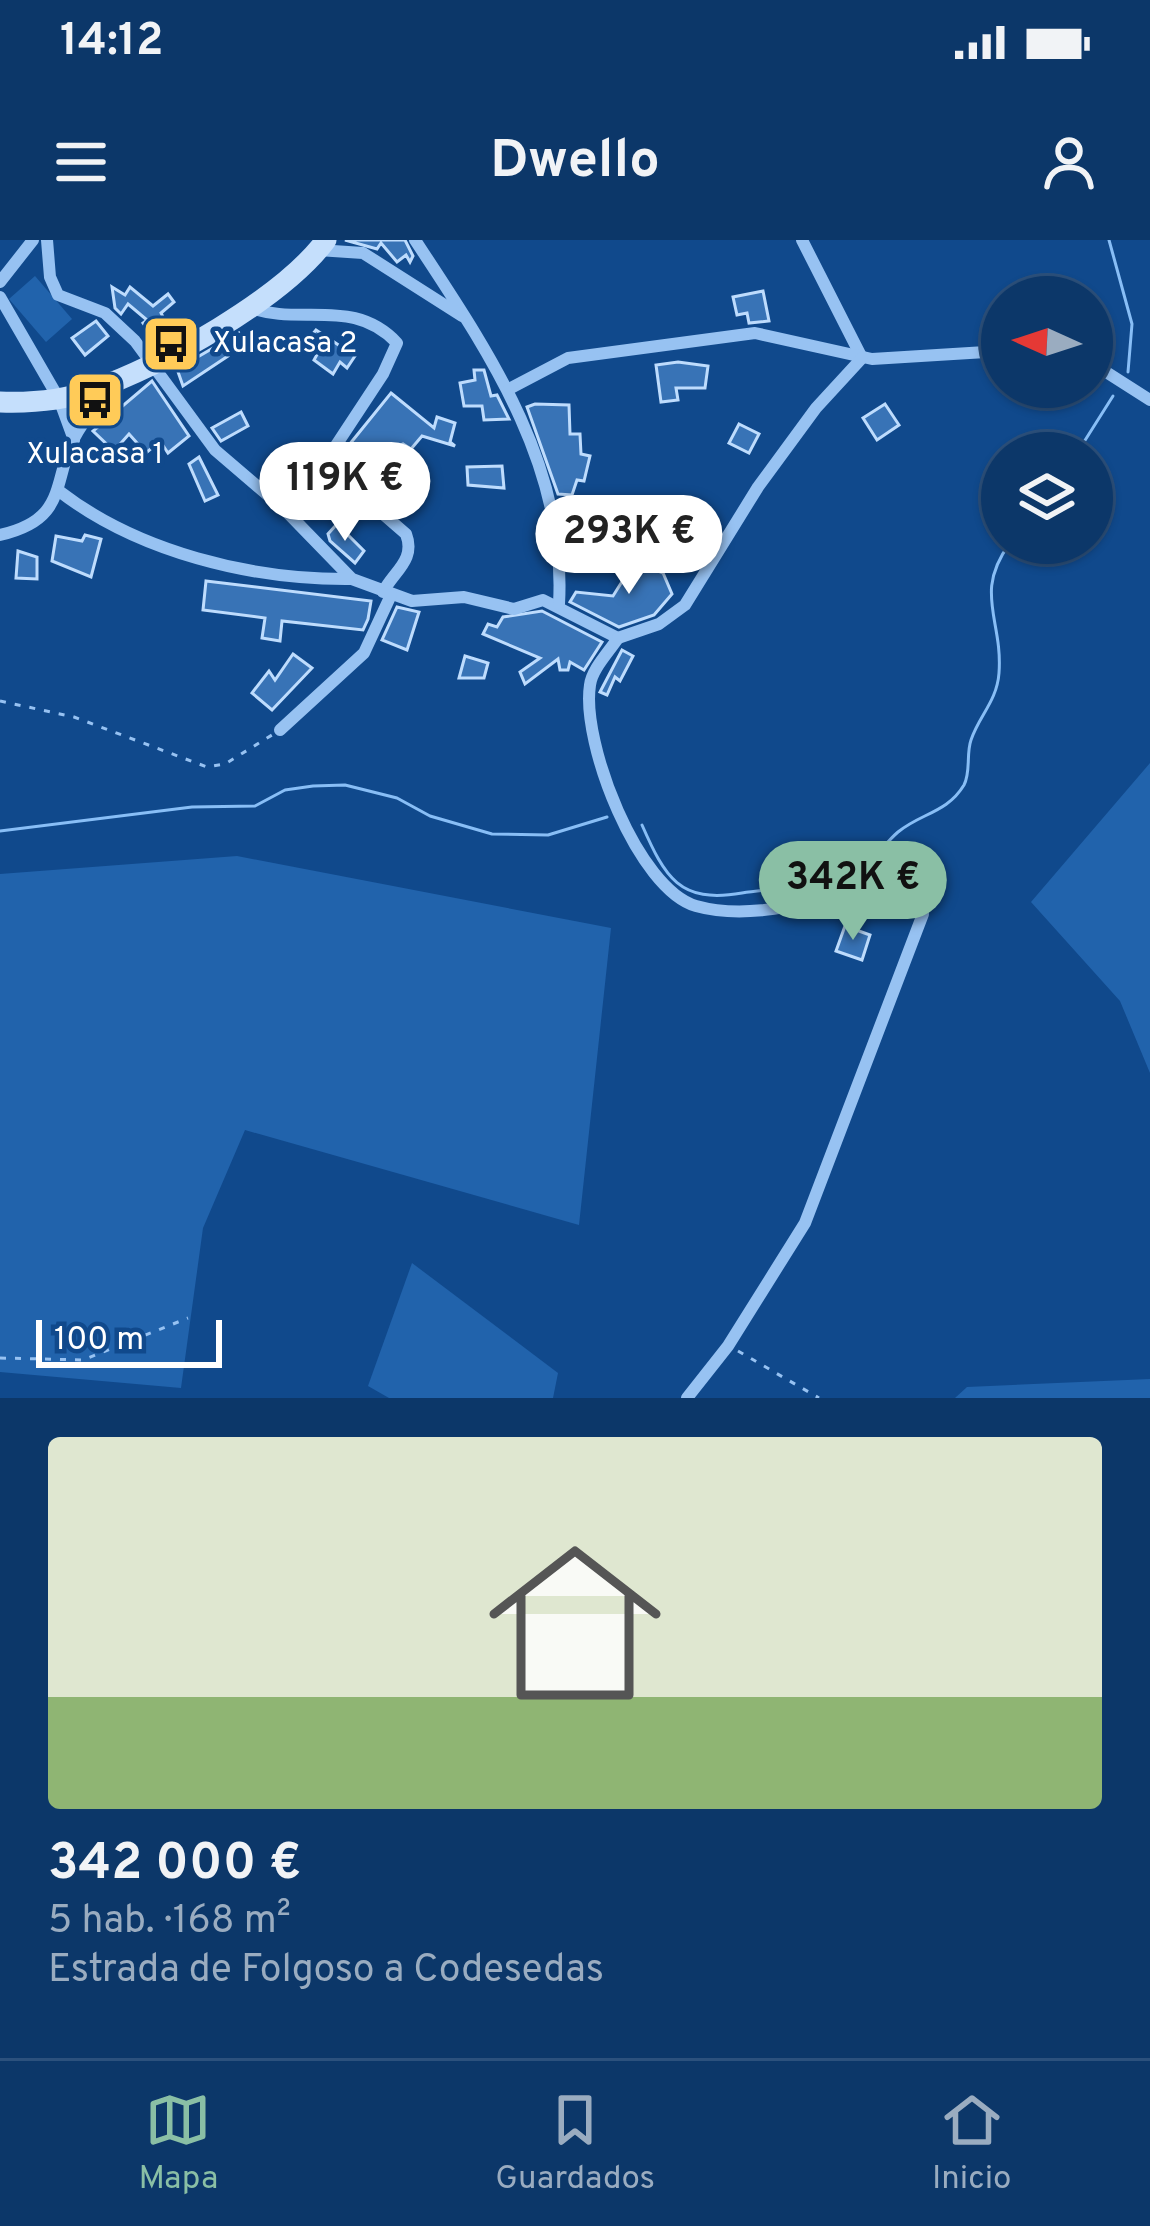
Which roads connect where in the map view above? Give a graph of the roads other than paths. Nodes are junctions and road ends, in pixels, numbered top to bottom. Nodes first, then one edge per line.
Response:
1 (33, 240) edge
2 (47, 240) edge
3 (416, 240) edge
4 (802, 240) edge
5 (322, 245) edge
6 (0, 282) edge
7 (0, 297) edge
8 (247, 306) junction
9 (462, 316) junction
10 (981, 352) edge
11 (862, 358) junction
12 (154, 361) junction
13 (1113, 376) edge
14 (118, 381) junction
15 (509, 389) junction
16 (59, 399) junction
17 (1150, 400) edge
18 (0, 403) edge
19 (74, 440) junction
20 (322, 461) junction
21 (58, 491) junction
22 (269, 495) junction
23 (0, 535) edge
24 (352, 579) junction
25 (387, 593) junction
26 (559, 604) junction
27 (618, 638) junction
28 (280, 730) road end
29 (687, 1398) edge

1 - 6 street
2 - 12 street
3 - 9 street
4 - 11 street
5 - 8 street
5 - 9 street
7 - 16 street
8 - 12 street
8 - 20 street
9 - 15 street
10 - 11 street
11 - 15 street
11 - 27 street
12 - 14 street
12 - 22 street
13 - 17 street
14 - 16 street
14 - 19 street
15 - 26 street
16 - 18 street
16 - 19 street
19 - 21 street
20 - 22 street
20 - 25 street
21 - 23 street
21 - 24 street
22 - 24 street
24 - 25 street
25 - 26 street
25 - 28 street
26 - 27 street
27 - 29 street

